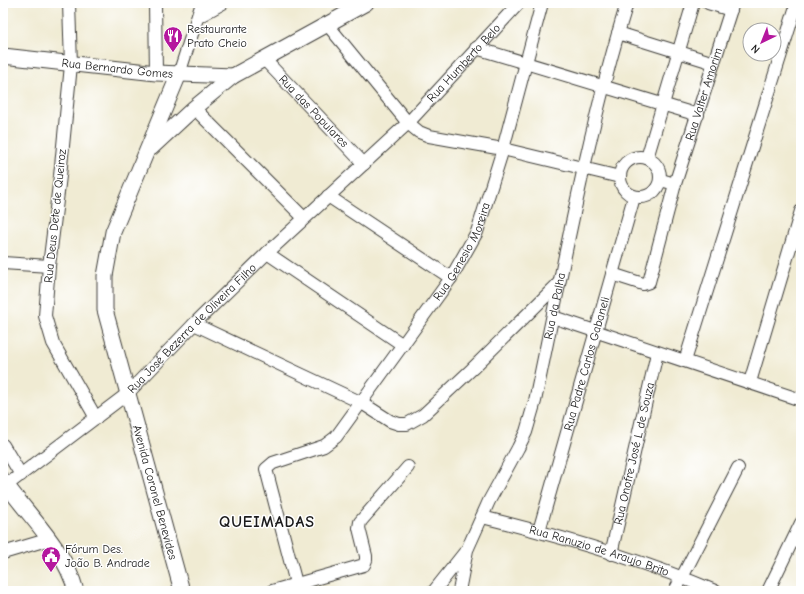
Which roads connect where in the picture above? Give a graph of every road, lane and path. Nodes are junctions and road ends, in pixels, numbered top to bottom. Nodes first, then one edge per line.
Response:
1 (69, 3) edge
2 (155, 3) edge
3 (202, 3) edge
4 (223, 3) edge
5 (519, 3) edge
6 (542, 3) edge
7 (627, 3) edge
8 (693, 3) edge
9 (708, 3) edge
10 (797, 3) edge
11 (359, 5) edge
12 (732, 7) edge
13 (198, 17) junction
14 (327, 24) junction
15 (618, 33) junction
16 (476, 48) junction
17 (678, 52) junction
18 (3, 56) edge
19 (264, 59) junction
20 (524, 62) junction
21 (714, 62) junction
22 (71, 65) junction
23 (156, 72) junction
24 (179, 74) junction
25 (233, 76) junction
26 (603, 86) junction
27 (664, 105) junction
28 (194, 108) junction
29 (698, 115) junction
30 (408, 123) junction
31 (503, 149) junction
32 (147, 152) junction
33 (647, 158) junction
34 (364, 164) junction
35 (583, 168) junction
36 (620, 177) junction
37 (661, 180) junction
38 (675, 184) junction
39 (328, 196) junction
40 (634, 197) junction
41 (801, 211) edge
42 (304, 218) junction
43 (267, 253) junction
44 (3, 262) edge
45 (49, 266) junction
46 (612, 274) junction
47 (451, 278) junction
48 (559, 283) junction
49 (553, 317) junction
50 (194, 324) junction
51 (596, 331) junction
52 (403, 345) junction
53 (658, 353) junction
54 (685, 361) junction
55 (750, 382) junction
56 (127, 394) junction
57 (801, 400) edge
58 (362, 404) junction
59 (96, 418) junction
60 (3, 445) edge
61 (408, 467) dead end
62 (738, 468) dead end
63 (21, 475) junction
64 (4, 482) edge
65 (482, 517) junction
66 (801, 523) edge
67 (539, 531) junction
68 (50, 539) junction
69 (796, 547) edge
70 (467, 550) junction
71 (3, 553) edge
72 (611, 554) junction
73 (682, 577) junction
74 (297, 588) edge
75 (76, 591) edge
76 (182, 591) edge
77 (272, 591) edge
78 (434, 591) edge
79 (459, 591) edge
80 (675, 591) edge
81 (715, 591) edge
82 (768, 591) edge

1 - 22 street, Rua Deus Dete de Queiroz
2 - 23 street
3 - 13 street
4 - 13 street
5 - 16 street, Rua Humberto Belo
6 - 20 street, Rua Genesio Moreira
7 - 15 street, Rua da Palha
8 - 17 street
9 - 12 street
10 - 54 street
11 - 14 main road, Rua José Bezerra de Oliveira Filho
12 - 21 street, Rua Valter Amorim
13 - 24 street
14 - 19 main road, Rua José Bezerra de Oliveira Filho
14 - 30 street
15 - 17 street
15 - 26 street, Rua da Palha
16 - 20 street
16 - 30 street, Rua Humberto Belo
17 - 21 street
17 - 27 street
18 - 22 main road, Rua Bernardo Gomes
19 - 25 main road, Rua José Bezerra de Oliveira Filho
19 - 34 street, Rua das Populares
20 - 26 street
20 - 31 street, Rua Genesio Moreira
21 - 29 street, Rua Valter Amorim
22 - 23 main road, Rua Bernardo Gomes
22 - 45 street, Rua Deus Dete de Queiroz
23 - 24 main road, Rua Bernardo Gomes
24 - 25 main road, Rua Bernardo Gomes
24 - 32 main road, Rua José Bezerra de Oliveira Filho
25 - 28 main road, Rua José Bezerra de Oliveira Filho
26 - 27 street
26 - 35 street, Rua da Palha
27 - 29 street
27 - 33 street
28 - 32 main road, Rua José Bezerra de Oliveira Filho
28 - 42 street
29 - 38 street, Rua Valter Amorim
30 - 31 street
30 - 34 street, Rua José Bezerra de Oliveira Filho
31 - 35 street
31 - 47 street, Rua Genesio Moreira
32 - 56 main road, Rua José Bezerra de Oliveira Filho
33 - 36 street
33 - 37 street
34 - 39 street, Rua José Bezerra de Oliveira Filho
35 - 36 street
35 - 48 street, Rua da Palha
36 - 40 street
37 - 38 street
37 - 40 street
38 - 46 street, Rua Valter Amorim
39 - 42 street, Rua José Bezerra de Oliveira Filho
39 - 47 street
40 - 46 street, Rua Padre Carlos Gabaneli
41 - 55 street
42 - 43 street, Rua José Bezerra de Oliveira Filho
43 - 50 street, Rua José Bezerra de Oliveira Filho
43 - 52 street
44 - 45 street
45 - 59 street, Rua Deus Dete de Queiroz
46 - 51 street, Rua Padre Carlos Gabaneli
47 - 52 street, Rua Genesio Moreira
48 - 49 street, Rua da Palha
48 - 58 street
49 - 51 street
49 - 65 street, Rua da Palha
50 - 56 street, Rua José Bezerra de Oliveira Filho
50 - 58 street
51 - 53 street
51 - 67 street, Rua Padre Carlos Gabaneli
52 - 58 street, Rua Genesio Moreira
53 - 54 street
53 - 72 street, Rua Onofre José L de Souza
54 - 55 street
55 - 57 street
56 - 59 street
56 - 76 main road, Avenida Coronel Benevides
58 - 74 street, Rua Genesio Moreira
59 - 63 street
60 - 63 street
61 - 74 street
62 - 73 street
63 - 64 street
64 - 68 main road
65 - 67 street, Rua Ranuzio de Araujo Brito
65 - 70 street, Rua da Palha
66 - 69 street
67 - 72 street, Rua Ranuzio de Araujo Brito
68 - 71 street
68 - 75 main road
69 - 82 street
70 - 78 street
70 - 79 street
72 - 73 street, Rua Ranuzio de Araujo Brito
73 - 80 street
73 - 81 street, Rua Ranuzio de Araujo Brito
74 - 77 street

